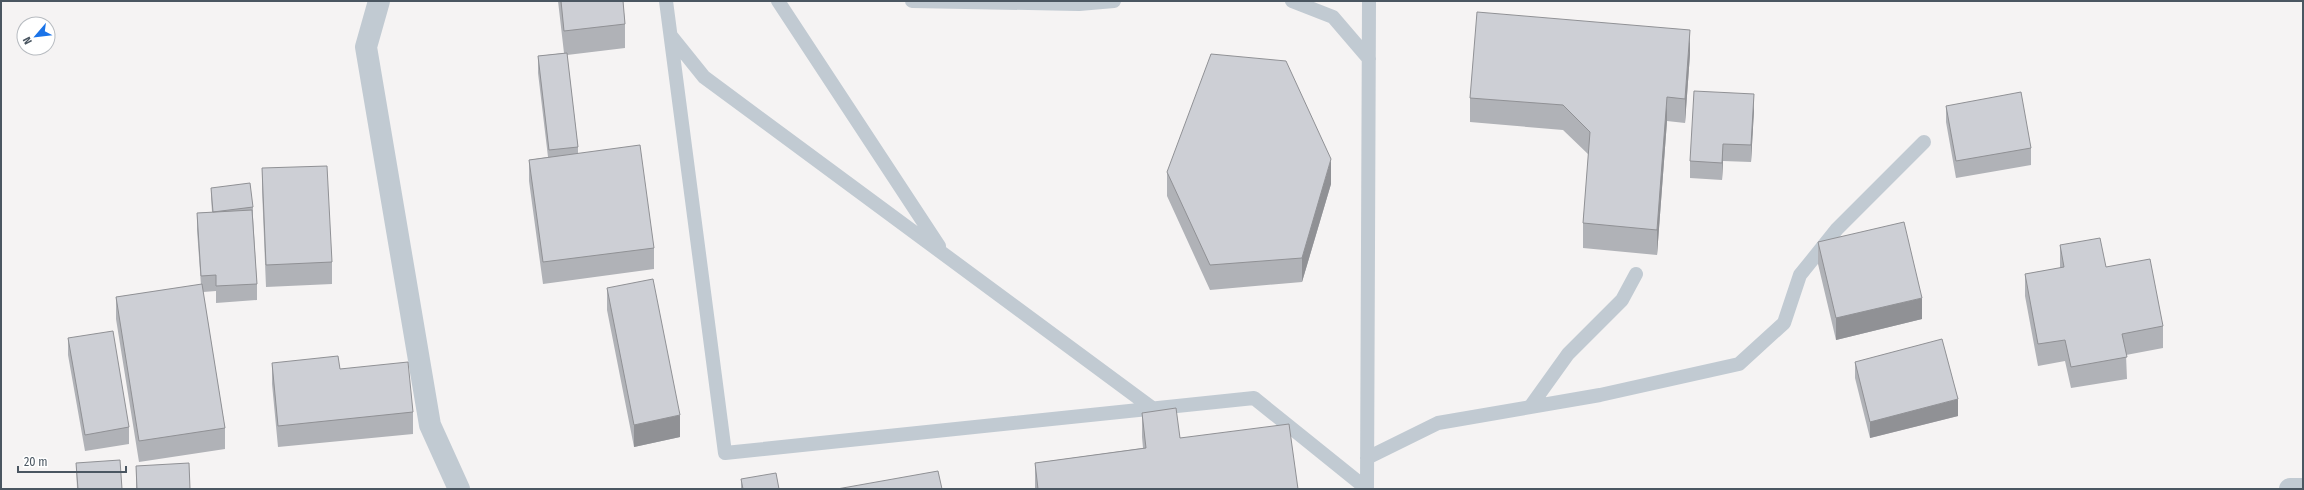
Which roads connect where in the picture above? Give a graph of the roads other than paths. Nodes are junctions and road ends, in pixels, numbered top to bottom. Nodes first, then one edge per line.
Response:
1 (380, 1) edge
2 (666, 1) edge
3 (778, 1) edge
4 (912, 1) edge
5 (1114, 1) edge
6 (1292, 1) edge
7 (1369, 1) edge
8 (671, 36) junction
9 (1368, 59) junction
10 (1924, 142) dead end
11 (944, 254) junction
12 (1636, 274) dead end
13 (1530, 407) junction
14 (1152, 408) junction
15 (1367, 458) junction
16 (459, 489) edge
17 (2290, 489) edge
18 (2303, 489) edge

1 - 16 street
2 - 8 lane
3 - 11 lane
4 - 5 lane
6 - 9 lane
7 - 9 lane
8 - 11 lane
8 - 14 lane
9 - 15 lane
10 - 13 lane
11 - 14 lane
12 - 13 lane
13 - 15 lane
14 - 15 lane
17 - 18 street

